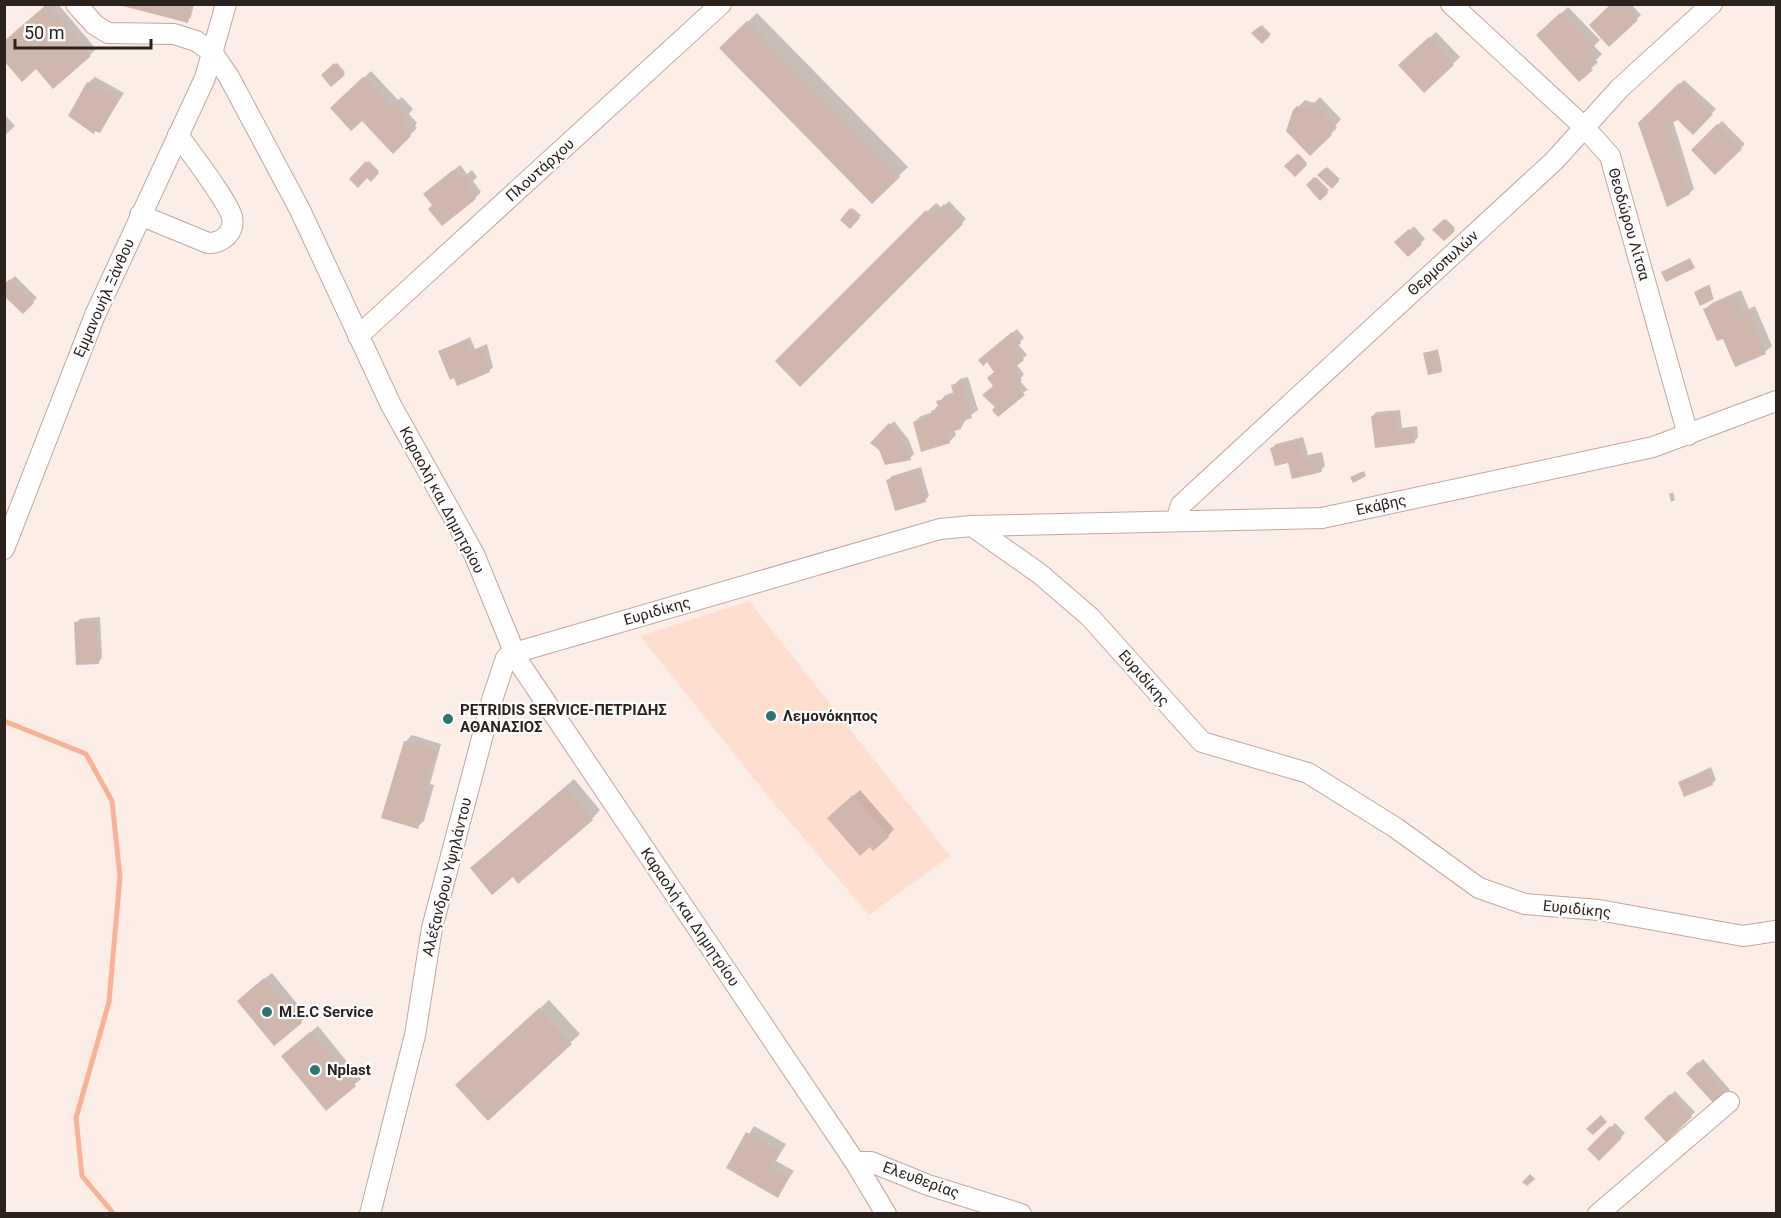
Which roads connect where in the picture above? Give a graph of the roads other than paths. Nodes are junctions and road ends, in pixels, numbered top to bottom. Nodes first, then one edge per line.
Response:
1 (76, 4) edge
2 (226, 4) edge
3 (721, 4) edge
4 (1451, 4) edge
5 (1712, 4) edge
6 (212, 52) junction
7 (1584, 127) junction
8 (178, 135) junction
9 (140, 215) junction
10 (358, 336) junction
11 (1776, 401) edge
12 (1689, 435) junction
13 (1176, 521) junction
14 (972, 526) junction
15 (4, 549) edge
16 (514, 652) junction
17 (1776, 931) edge
18 (1729, 1102) dead end
19 (855, 1162) junction
20 (370, 1214) edge
21 (886, 1214) edge
22 (1021, 1214) edge
23 (1598, 1214) edge

1 - 6 street
2 - 6 street
3 - 10 street, Πλουτάρχου
4 - 7 street, Θεοδώρου Λίτσα
5 - 7 street, Θερμοπυλών
6 - 8 street, Εμμανουήλ Ξάνθου
6 - 10 street, Καραολή και Δημητρίου
7 - 12 street, Θεοδώρου Λίτσα
7 - 13 street, Θερμοπυλών
8 - 9 street, Εμμανουήλ Ξάνθου
8 - 9 street
9 - 15 street, Εμμανουήλ Ξάνθου
10 - 16 street, Καραολή και Δημητρίου
11 - 12 street, Εκάβης
12 - 13 street, Εκάβης
13 - 14 street, Εκάβης
14 - 16 street, Ευριδίκης
14 - 17 street, Ευριδίκης
16 - 19 street, Καραολή και Δημητρίου
16 - 20 street, Αλέξανδρου Υψηλάντου
18 - 23 street
19 - 21 street, Καραολή και Δημητρίου
19 - 22 street, Ελευθερίας

